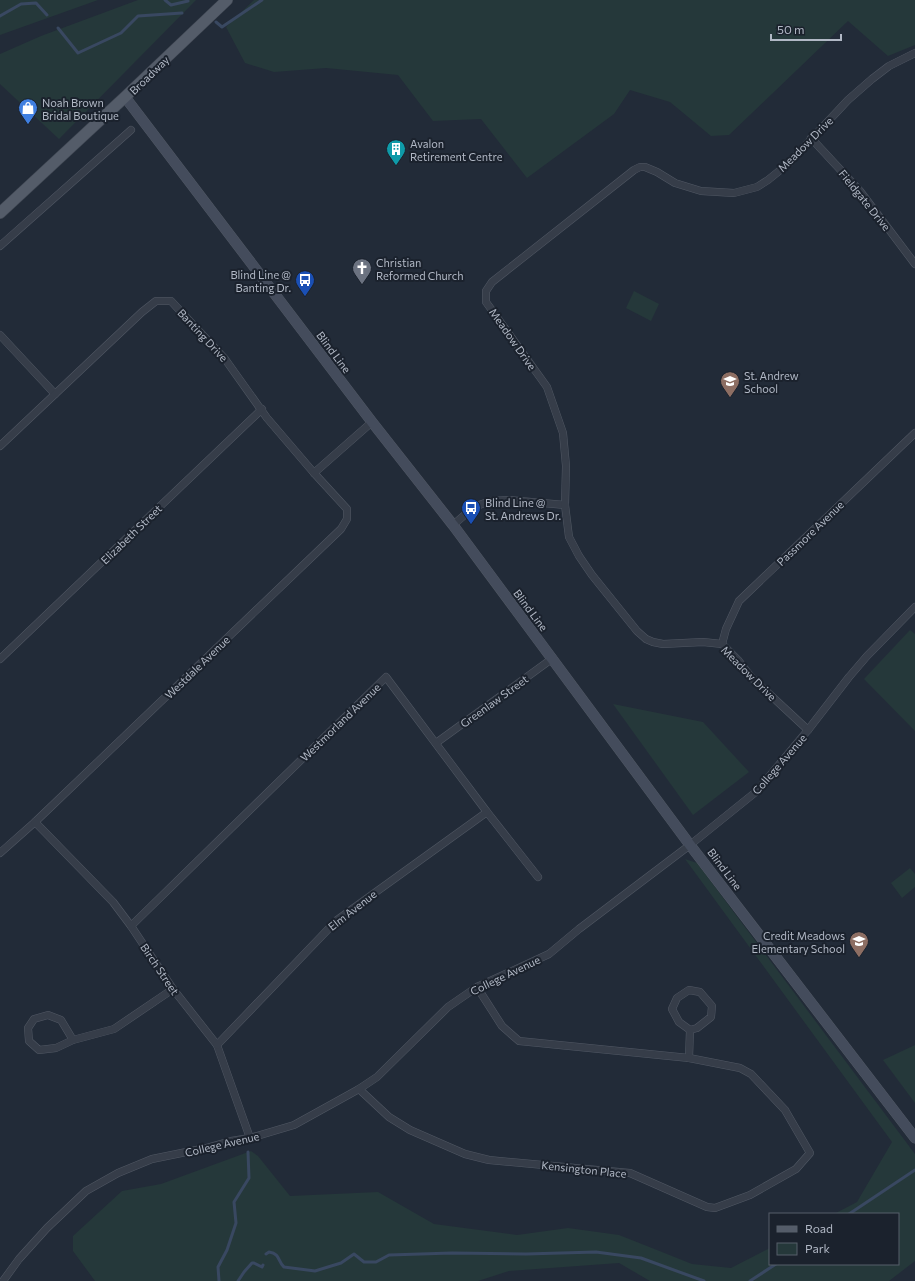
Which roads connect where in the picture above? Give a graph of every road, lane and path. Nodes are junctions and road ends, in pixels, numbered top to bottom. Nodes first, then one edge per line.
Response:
1 (227, 0) edge
2 (915, 53) edge
3 (125, 97) junction
4 (131, 130) dead end
5 (811, 138) junction
6 (0, 213) edge
7 (0, 246) edge
8 (915, 264) edge
9 (0, 335) edge
10 (55, 394) junction
11 (262, 409) junction
12 (372, 422) junction
13 (915, 433) edge
14 (0, 446) edge
15 (314, 473) junction
16 (565, 505) junction
17 (453, 525) junction
18 (915, 607) edge
19 (722, 644) junction
20 (552, 658) junction
21 (0, 659) edge
22 (808, 730) junction
23 (436, 743) junction
24 (487, 812) junction
25 (35, 822) junction
26 (690, 845) junction
27 (0, 853) edge
28 (538, 877) dead end
29 (131, 926) junction
30 (477, 987) junction
31 (172, 989) junction
32 (690, 1030) junction
33 (73, 1040) junction
34 (217, 1045) junction
35 (689, 1058) junction
36 (359, 1089) junction
37 (250, 1138) junction
38 (915, 1138) edge
39 (3, 1281) edge

1 - 3 main road, Broadway
2 - 5 street, Meadow Drive
3 - 6 main road, Broadway
3 - 12 street, Blind Line
4 - 7 street
5 - 8 street, Fieldgate Drive
5 - 16 street, Meadow Drive
9 - 10 street
10 - 11 street, Banting Drive
10 - 14 street, Banting Drive
11 - 15 street, Banting Drive
11 - 21 street, Elizabeth Street
12 - 15 street
12 - 17 street, Blind Line
13 - 19 street, Passmore Avenue
15 - 25 street, Westdale Avenue
16 - 17 street
16 - 19 street, Meadow Drive
17 - 20 street, Blind Line
18 - 22 street, College Avenue
19 - 22 street, Meadow Drive
20 - 23 street, Greenlaw Street
20 - 26 street, Blind Line
22 - 26 street, College Avenue
23 - 24 street, Westmorland Avenue
23 - 29 street, Westmorland Avenue
24 - 28 street, Westmorland Avenue
24 - 34 street, Elm Avenue
25 - 27 street, Westdale Avenue
25 - 29 street, Birch Street
26 - 30 street, College Avenue
26 - 38 street, Blind Line
29 - 31 street, Birch Street
30 - 35 street, Kensington Place
30 - 36 street, College Avenue
31 - 33 street
31 - 34 street, Birch Street
32 - 32 street
32 - 35 street
33 - 33 street
34 - 37 street, Birch Street
35 - 36 street, Kensington Place
36 - 37 street, College Avenue
37 - 39 street, College Avenue

